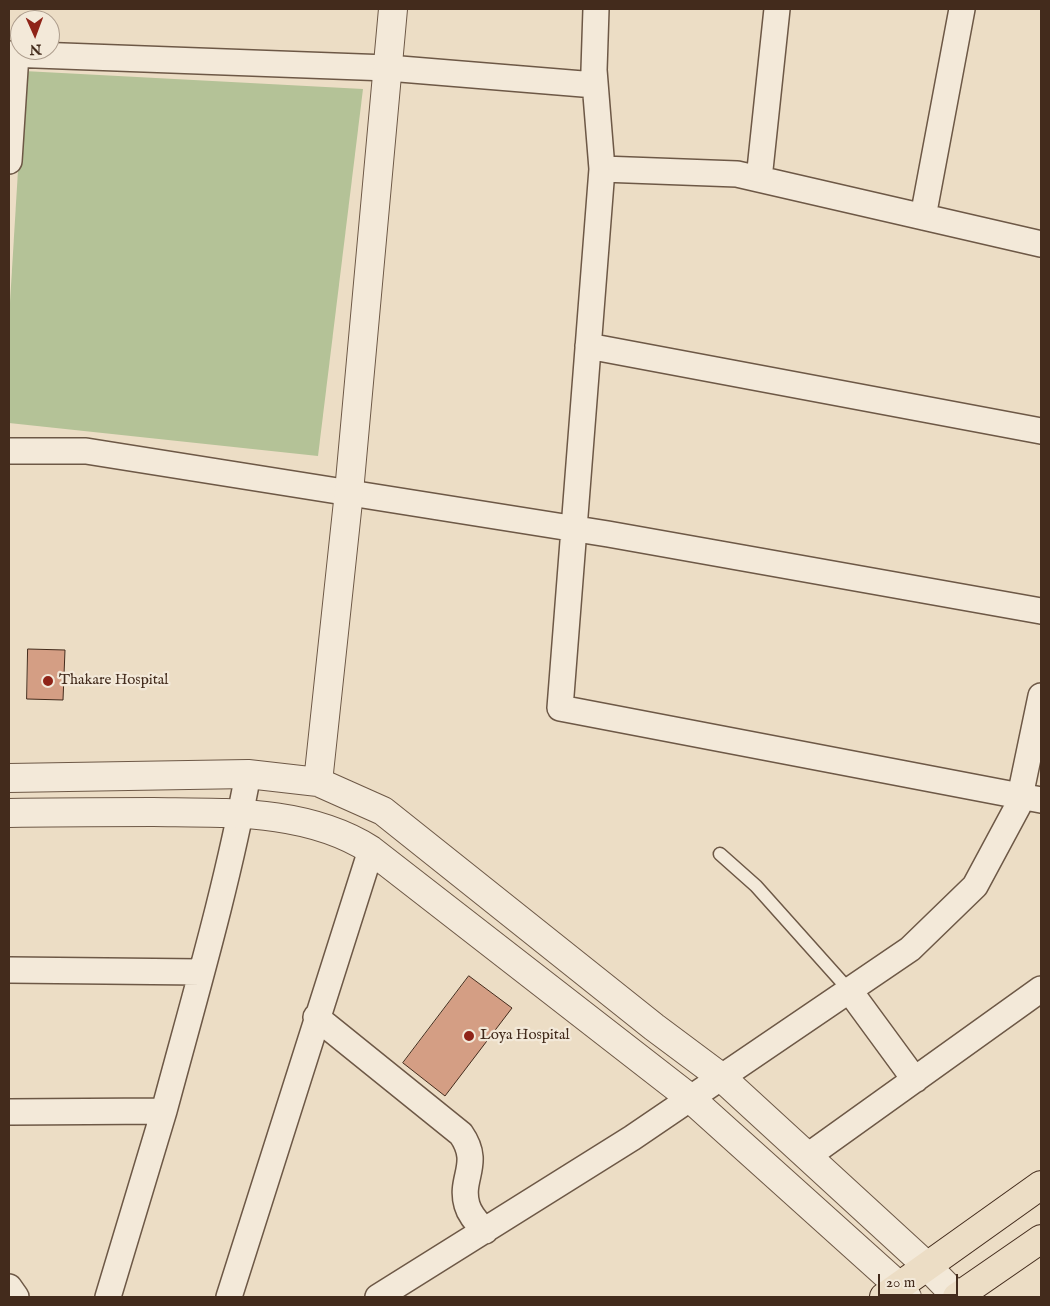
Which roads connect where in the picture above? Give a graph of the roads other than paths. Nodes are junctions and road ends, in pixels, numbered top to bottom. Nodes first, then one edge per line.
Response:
1 (394, 9) edge
2 (596, 9) edge
3 (777, 9) edge
4 (962, 9) edge
5 (60, 56) edge
6 (13, 60) edge
7 (388, 68) junction
8 (595, 84) junction
9 (9, 161) edge
10 (602, 169) junction
11 (759, 179) junction
12 (923, 217) junction
13 (1041, 244) edge
14 (588, 346) junction
15 (1041, 431) edge
16 (9, 451) edge
17 (349, 492) junction
18 (573, 528) junction
19 (1041, 610) edge
20 (1041, 696) edge
21 (248, 774) junction
22 (9, 778) edge
23 (318, 782) junction
24 (1030, 798) edge
25 (9, 813) edge
26 (241, 813) junction
27 (371, 850) junction
28 (720, 854) dead end
29 (9, 970) edge
30 (201, 972) junction
31 (1041, 989) edge
32 (849, 990) junction
33 (316, 1017) junction
34 (721, 1077) junction
35 (915, 1080) junction
36 (690, 1098) junction
37 (164, 1111) junction
38 (9, 1112) edge
39 (808, 1156) junction
40 (1041, 1185) edge
41 (485, 1231) junction
42 (1041, 1239) edge
43 (927, 1266) junction
44 (9, 1287) edge
45 (897, 1294) edge
46 (16, 1297) edge
47 (108, 1297) edge
48 (229, 1297) edge
49 (378, 1297) edge
50 (957, 1297) edge

1 - 7 street
2 - 8 street
3 - 11 street
4 - 12 street
5 - 7 street
6 - 9 street
7 - 8 street
7 - 17 street
8 - 10 street
10 - 11 street
10 - 14 street
11 - 12 street
12 - 13 street
14 - 15 street
14 - 18 street
16 - 17 street
17 - 18 street
17 - 23 street
18 - 19 street
18 - 24 street
20 - 24 street
21 - 22 street
21 - 23 street
21 - 26 street
23 - 34 street
24 - 32 street
25 - 26 street
26 - 27 street
26 - 30 street
27 - 33 street
27 - 36 street
28 - 32 lane
29 - 30 street
30 - 37 street
31 - 35 street
32 - 34 street
32 - 35 street
33 - 41 street
33 - 48 street
34 - 36 street
34 - 39 street
35 - 39 street
36 - 41 street
36 - 45 street
37 - 38 street
37 - 47 street
39 - 43 street
40 - 43 main road
41 - 49 street
42 - 50 main road
43 - 45 main road
43 - 50 street
44 - 46 street

